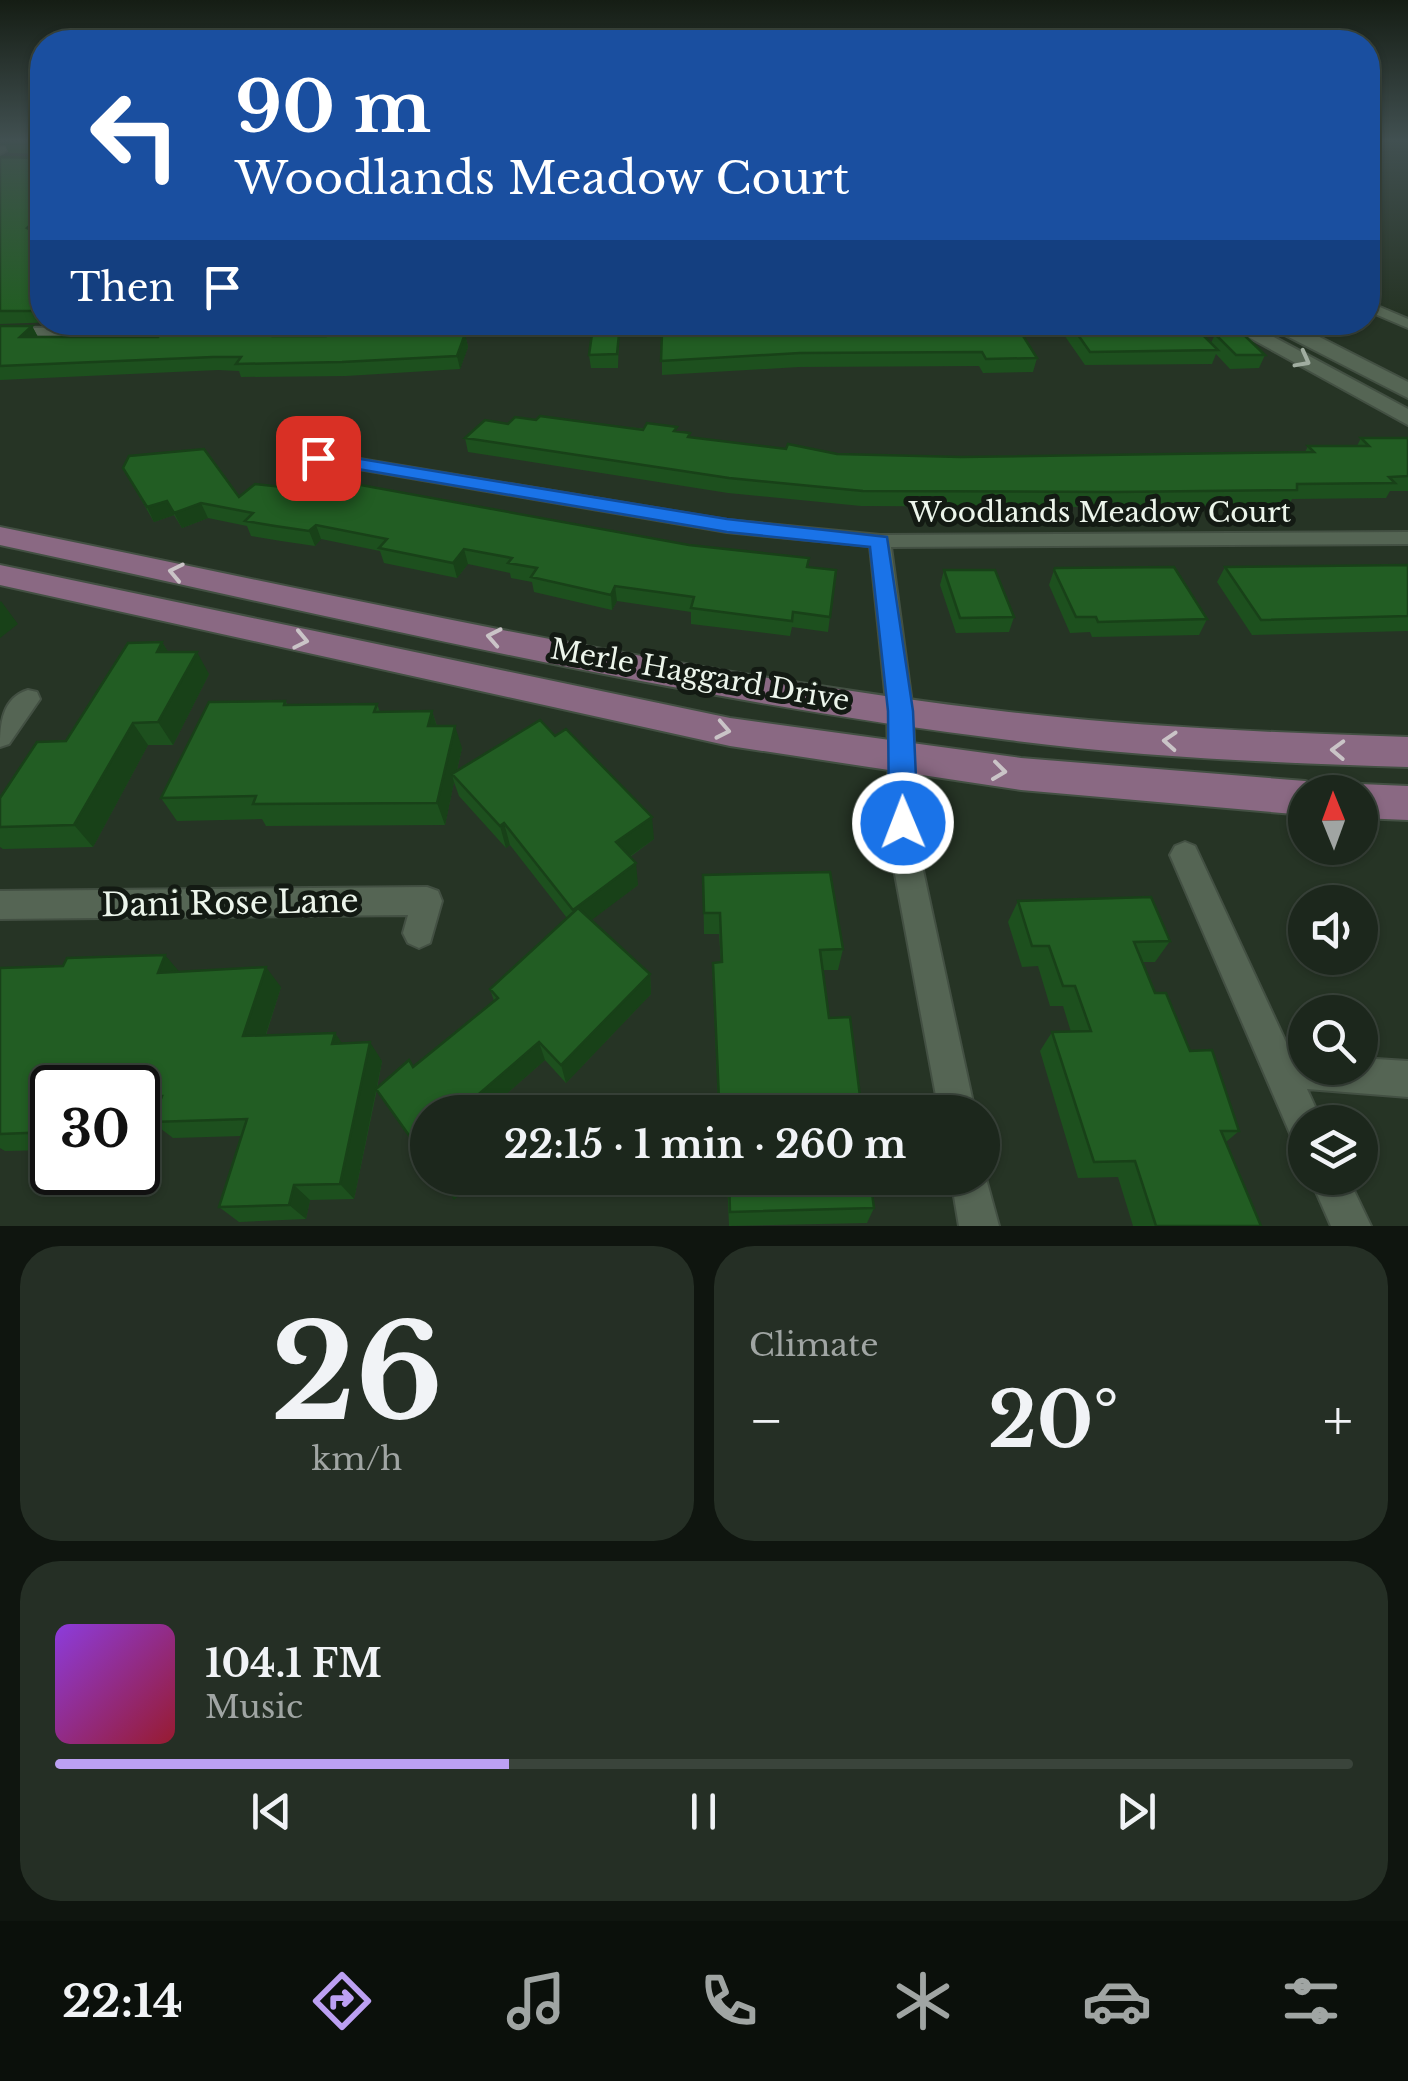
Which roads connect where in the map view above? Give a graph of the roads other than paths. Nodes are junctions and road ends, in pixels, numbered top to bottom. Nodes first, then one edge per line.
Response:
1 (1380, 311) edge
2 (1403, 322) edge
3 (30, 331) edge
4 (0, 332) edge
5 (1253, 335) edge
6 (1298, 335) edge
7 (1408, 391) edge
8 (1408, 418) edge
9 (318, 458) dead end
10 (0, 536) edge
11 (1408, 538) edge
12 (880, 541) junction
13 (0, 576) edge
14 (28, 699) dead end
15 (900, 711) junction
16 (0, 737) edge
17 (1408, 752) edge
18 (903, 759) junction
19 (1288, 797) edge
20 (1378, 802) edge
21 (1408, 803) edge
22 (1184, 855) dead end
23 (0, 904) edge
24 (419, 932) dead end
25 (1280, 1070) junction
26 (1408, 1079) edge
27 (954, 1095) edge
28 (1296, 1105) edge
29 (973, 1195) edge
30 (1337, 1195) edge
31 (979, 1226) edge
32 (1351, 1226) edge

1 - 2 street
3 - 4 street
5 -> 8 main road
6 - 7 main road
9 - 12 street, Woodlands Meadow Court
15 -> 10 main road, Merle Haggard Drive
11 - 12 street, Woodlands Meadow Court
12 - 15 street
13 -> 18 main road, Merle Haggard Drive
14 - 16 street
17 -> 15 main road, Merle Haggard Drive
15 - 18 street
18 -> 19 main road, Merle Haggard Drive
18 - 27 street
20 - 21 main road
22 - 25 street
23 - 24 street, Dani Rose Lane
25 - 26 street
25 - 28 street
29 - 31 street
30 - 32 street

